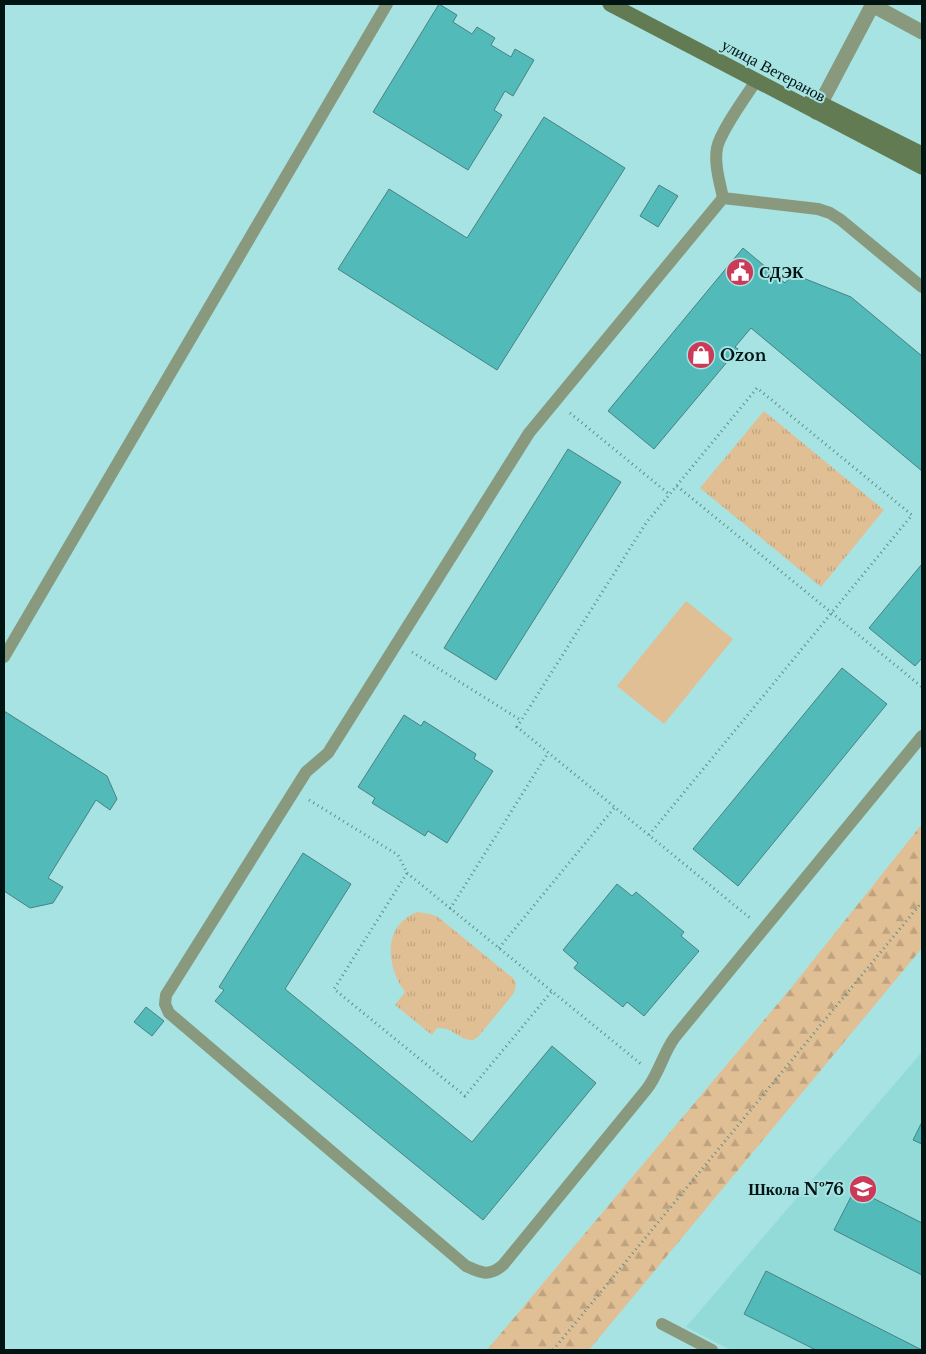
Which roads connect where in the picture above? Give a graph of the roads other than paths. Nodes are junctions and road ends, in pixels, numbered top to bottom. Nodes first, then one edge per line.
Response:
1 (387, 4) edge
2 (610, 4) edge
3 (631, 4) edge
4 (873, 5) edge
5 (922, 32) edge
6 (756, 81) junction
7 (818, 108) junction
8 (922, 154) edge
9 (922, 167) edge
10 (723, 198) junction
11 (922, 287) edge
12 (4, 657) edge
13 (922, 736) edge
14 (662, 1324) dead end
15 (712, 1350) edge

1 - 12 lane
2 - 6 street, улица Ветеранов
3 - 7 street, улица Ветеранов
4 - 5 street
4 - 7 street
6 - 7 street, улица Ветеранов
6 - 10 lane
7 - 8 street, улица Ветеранов
7 - 9 street, улица Ветеранов
10 - 11 lane
10 - 13 lane
14 - 15 lane

